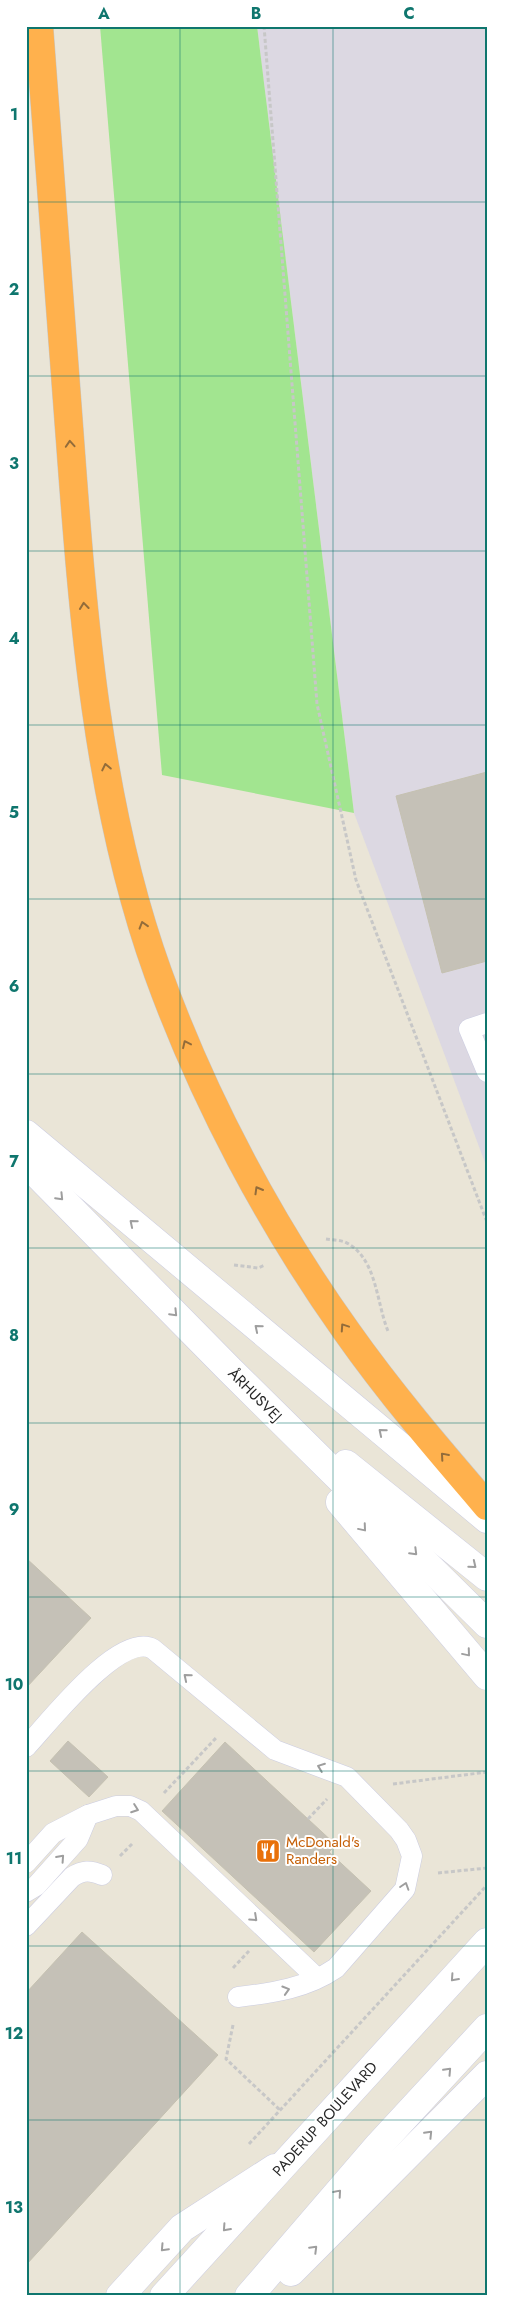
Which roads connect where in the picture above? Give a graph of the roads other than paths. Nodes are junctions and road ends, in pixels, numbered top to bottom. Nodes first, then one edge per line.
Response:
1 (39, 26) edge
2 (487, 1023) edge
3 (487, 1072) edge
4 (26, 1134) edge
5 (26, 1163) edge
6 (230, 1370) junction
7 (487, 1506) edge
8 (487, 1519) edge
9 (487, 1576) edge
10 (487, 1624) edge
11 (487, 1676) edge
12 (26, 1747) edge
13 (88, 1815) junction
14 (26, 1863) edge
15 (102, 1875) dead end
16 (26, 1892) edge
17 (26, 1926) edge
18 (487, 1942) edge
19 (317, 1978) junction
20 (238, 1997) road end
21 (487, 2028) edge
22 (487, 2076) edge
23 (288, 2159) junction
24 (120, 2296) edge
25 (164, 2296) edge
26 (249, 2296) edge
27 (267, 2296) edge

7 -> 1 highway
2 - 3 lane
8 -> 4 main road
5 -> 6 main road, ÅRHUSVEJ
6 -> 9 main road
6 -> 10 main road, ÅRHUSVEJ
6 -> 11 main road
19 -> 12 lane
13 - 14 lane
16 -> 13 lane
13 -> 19 lane
15 - 17 lane
18 -> 23 main road, PADERUP BOULEVARD
20 -> 19 lane
26 -> 21 main road
27 -> 22 main road
23 -> 24 main road
23 -> 25 main road, PADERUP BOULEVARD

